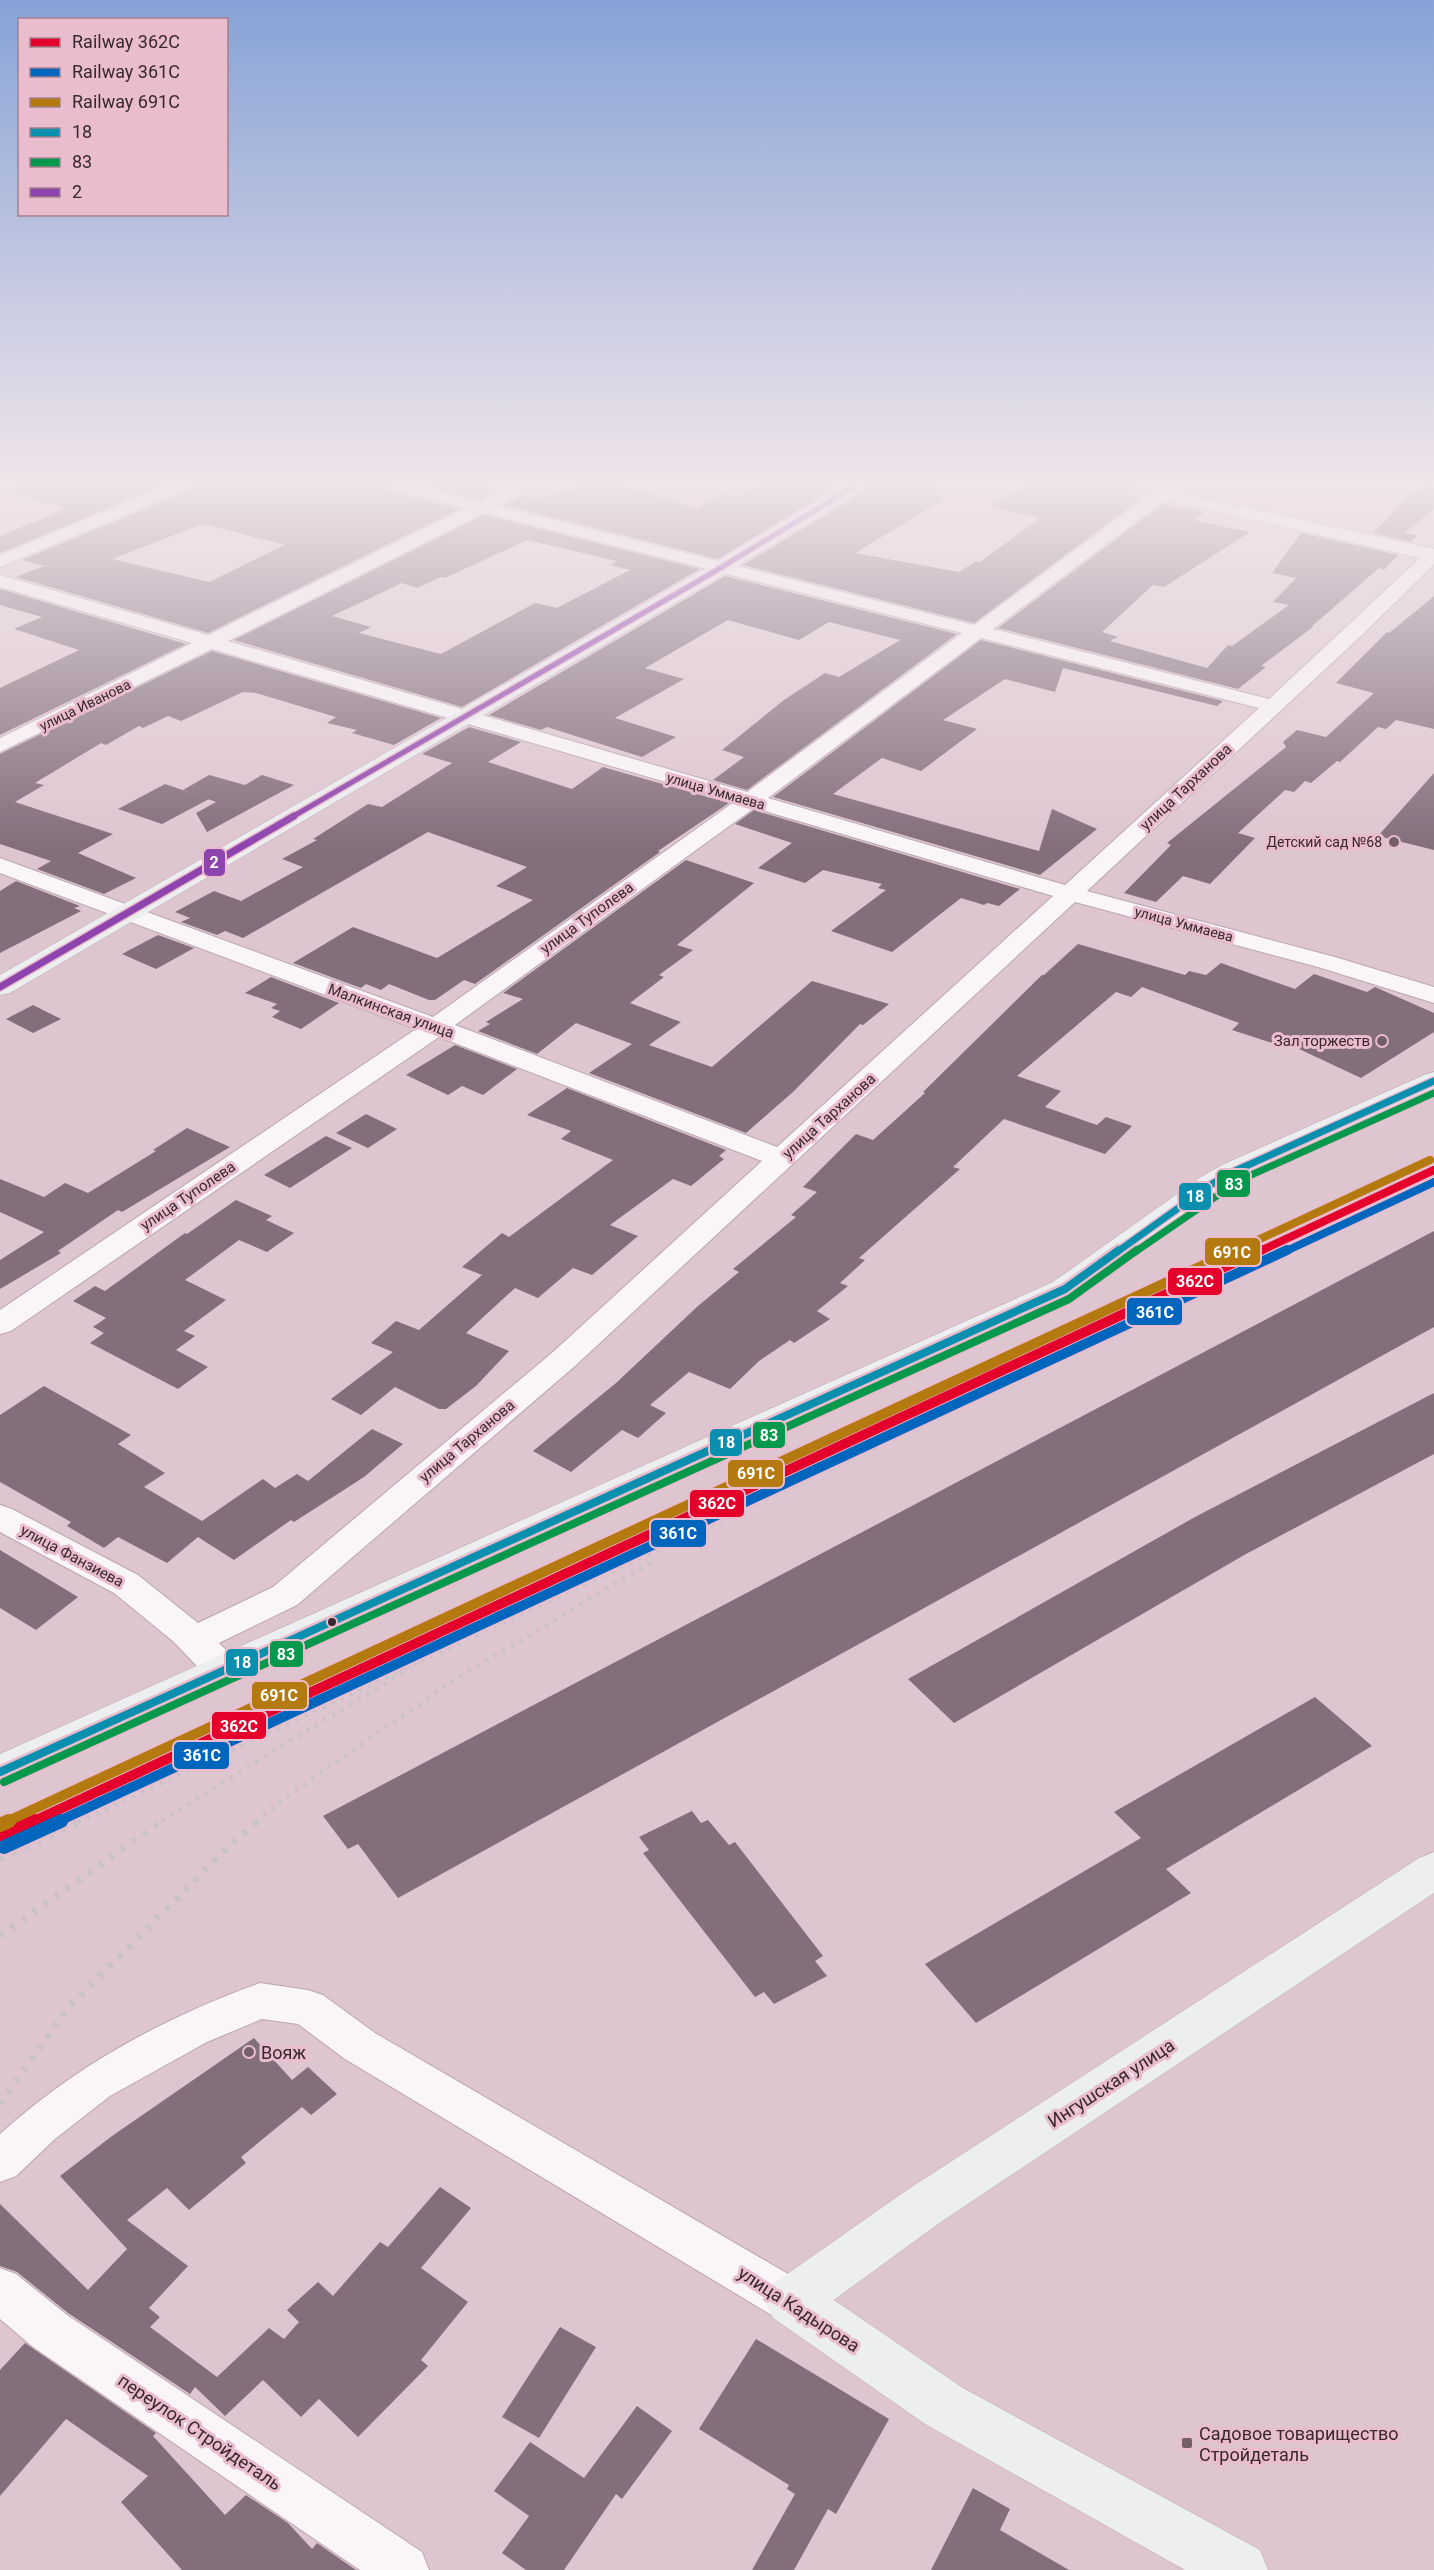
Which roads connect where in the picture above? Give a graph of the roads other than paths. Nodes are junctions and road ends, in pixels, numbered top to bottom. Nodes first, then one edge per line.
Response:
1 (85, 606) edge
2 (280, 606) edge
3 (654, 606) edge
4 (877, 606) edge
5 (1014, 606) edge
6 (1382, 606) edge
7 (979, 632) junction
8 (210, 641) junction
9 (1274, 706) junction
10 (467, 716) junction
11 (0, 746) edge
12 (750, 801) junction
13 (0, 865) edge
14 (1071, 894) junction
15 (127, 913) junction
16 (0, 987) edge
17 (1434, 995) edge
18 (436, 1027) junction
19 (1434, 1081) edge
20 (782, 1159) junction
21 (0, 1324) edge
22 (0, 1517) edge
23 (194, 1640) junction
24 (223, 1670) junction
25 (0, 1772) edge
26 (1434, 1870) edge
27 (0, 2162) edge
28 (0, 2290) edge
29 (791, 2301) junction
30 (404, 2570) edge
31 (1240, 2570) edge

1 - 8 street, улица Уммаева
2 - 8 street, улица Иванова
3 - 10 street
4 - 7 street
5 - 7 street, улица Туполева
6 - 9 street, улица Тарханова
7 - 9 street
7 - 12 street, улица Туполева
8 - 10 street, улица Уммаева
8 - 11 street, улица Иванова
9 - 14 street, улица Тарханова
10 - 12 street, улица Уммаева
10 - 15 street
12 - 14 street, улица Уммаева
12 - 18 street, улица Туполева
13 - 15 street, Малкинская улица
14 - 17 street, улица Уммаева
14 - 20 street, улица Тарханова
15 - 16 street
15 - 18 street, Малкинская улица
18 - 20 street, Малкинская улица
18 - 21 street, улица Туполева
19 - 24 street
20 - 23 street, улица Тарханова
22 - 23 street, улица Фанзиева
23 - 24 street, улица Фанзиева
24 - 25 street
26 - 29 street, Ингушская улица
27 - 29 street, улица Кадырова
28 - 30 street, переулок Стройдеталь
29 - 31 street, улица Кадырова

